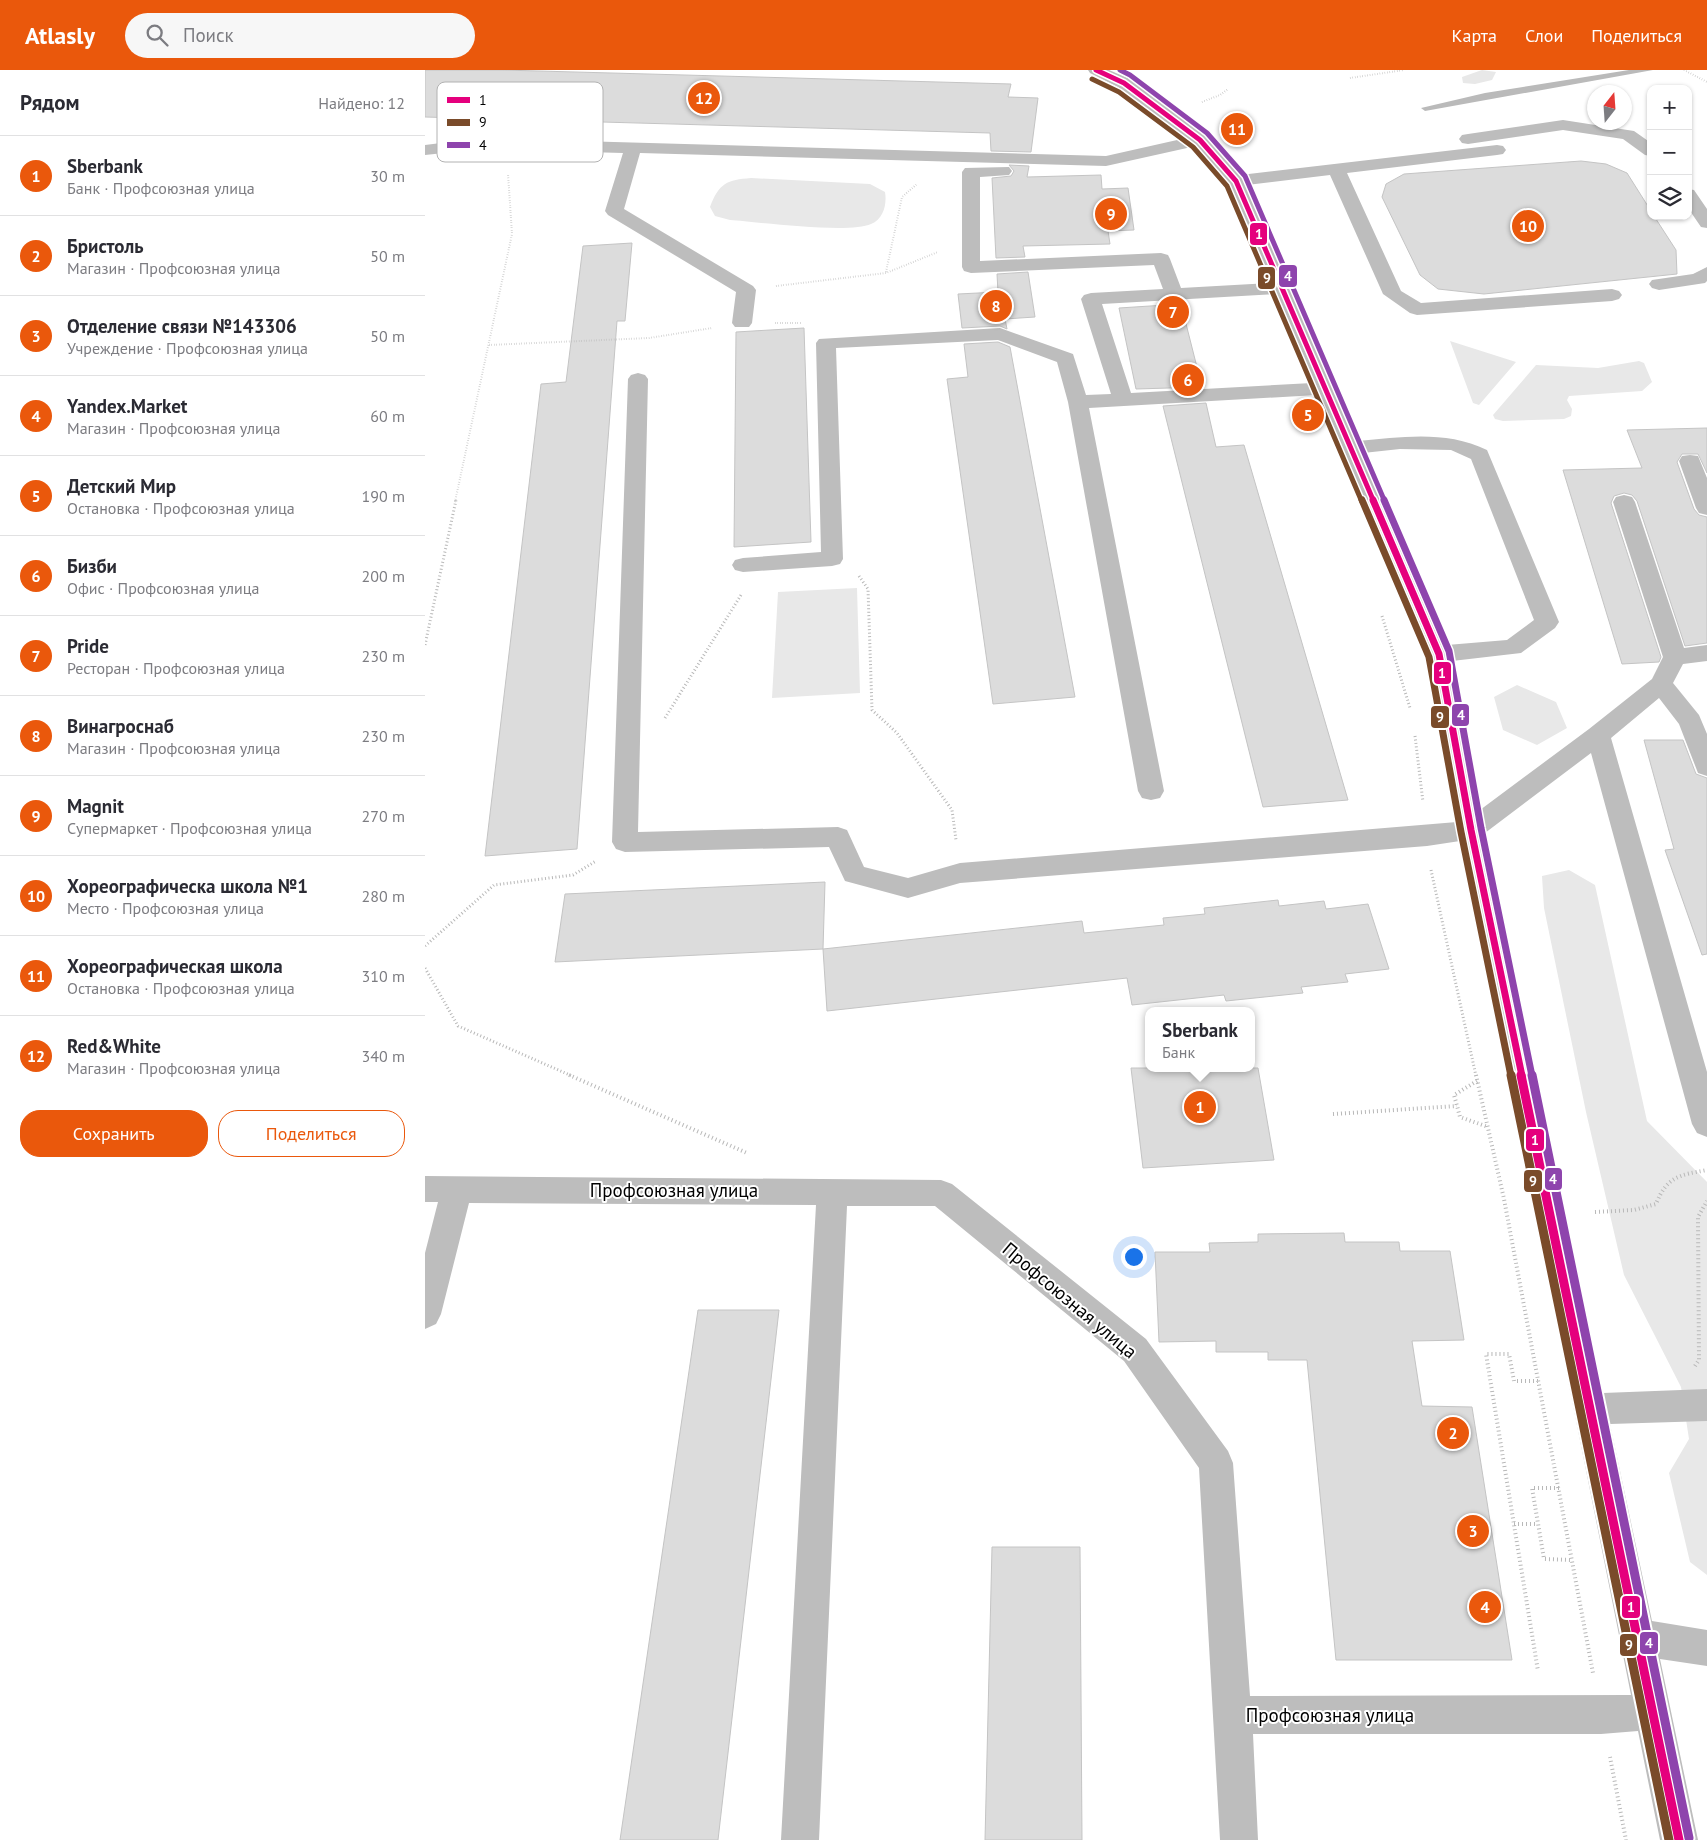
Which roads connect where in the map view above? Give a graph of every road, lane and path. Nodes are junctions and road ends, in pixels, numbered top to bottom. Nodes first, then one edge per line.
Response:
1 (1404, 70) edge
2 (1684, 70) edge
3 (1101, 71) edge
4 (1350, 78) dead end
5 (1707, 82) edge
6 (1228, 89) dead end
7 (1202, 102) dead end
8 (1200, 140) junction
9 (603, 146) edge
10 (633, 147) junction
11 (1647, 148) edge
12 (1497, 150) dead end
13 (951, 156) junction
14 (1422, 159) junction
15 (1106, 161) junction
16 (507, 162) edge
17 (1336, 169) junction
18 (1236, 181) junction
19 (1692, 200) edge
20 (1707, 223) edge
21 (972, 238) junction
22 (886, 273) junction
23 (1707, 273) edge
24 (1659, 284) dead end
25 (1283, 288) junction
26 (746, 290) junction
27 (1174, 294) junction
28 (1612, 296) dead end
29 (742, 324) junction
30 (826, 343) junction
31 (489, 345) junction
32 (1087, 356) junction
33 (638, 378) dead end
34 (1326, 388) junction
35 (1123, 400) junction
36 (1078, 402) junction
37 (1352, 448) junction
38 (1690, 461) dead end
39 (1625, 502) dead end
40 (1707, 508) edge
41 (832, 559) junction
42 (743, 565) joint
43 (1381, 612) dead end
44 (425, 645) edge
45 (1707, 652) edge
46 (1439, 654) junction
47 (1675, 657) junction
48 (1661, 684) junction
49 (1412, 716) dead end
50 (663, 722) dead end
51 (1415, 734) dead end
52 (1598, 735) junction
53 (1707, 767) edge
54 (1151, 791) dead end
55 (1471, 830) junction
56 (1427, 836) junction
57 (625, 842) junction
58 (960, 873) junction
59 (425, 946) edge
60 (425, 968) edge
61 (1477, 1081) junction
62 (1457, 1106) junction
63 (1333, 1114) dead end
64 (1707, 1124) edge
65 (1488, 1127) junction
66 (750, 1155) dead end
67 (1707, 1170) edge
68 (425, 1189) edge
69 (457, 1190) junction
70 (832, 1191) junction
71 (1707, 1201) edge
72 (1595, 1212) dead end
73 (425, 1314) edge
74 (1538, 1382) junction
75 (1707, 1405) edge
76 (1669, 1406) junction
77 (1591, 1409) junction
78 (1559, 1488) junction
79 (1514, 1524) junction
80 (1538, 1524) junction
81 (1572, 1560) junction
82 (1638, 1637) junction
83 (1707, 1648) edge
84 (1539, 1680) dead end
85 (1653, 1712) junction
86 (1233, 1715) junction
87 (1601, 1715) junction
88 (800, 1840) edge
89 (1239, 1840) edge
90 (1626, 1840) edge
91 (1679, 1840) edge

1 - 4 path
2 - 5 path
3 - 8 street
6 - 7 path
8 - 15 street
8 - 18 street
9 - 10 street
10 - 13 street
10 - 26 street
11 - 14 street
12 - 14 street
13 - 15 street
13 - 22 path
14 - 17 street
15 - 21 street
16 - 31 path
17 - 18 street
17 - 28 street
18 - 25 street
19 - 20 street
21 - 22 path
21 - 27 street
22 - 26 path
23 - 24 street
25 - 27 street
25 - 34 street
26 - 29 street
27 - 32 street
29 - 30 path
29 - 31 path
30 - 32 street
30 - 41 street
31 - 44 path
32 - 35 street
32 - 36 street
33 - 57 street
34 - 35 street
34 - 37 street
35 - 36 street
36 - 54 street
37 - 46 street
37 - 46 street
38 - 40 street
39 - 47 street
41 - 42 street
41 - 58 path
42 - 50 path
43 - 49 path
45 - 47 street
46 - 55 street
47 - 48 street
48 - 52 street
48 - 53 street
51 - 56 path
52 - 55 street
52 - 64 street
55 - 56 street
55 - 77 street
56 - 58 street
56 - 61 path
57 - 58 street
57 - 59 path
60 - 66 path
61 - 62 path
61 - 65 path
62 - 63 path
62 - 65 path
65 - 74 path
67 - 72 path
68 - 69 street, Профсоюзная улица
69 - 70 street, Профсоюзная улица
69 - 73 street
70 - 86 street, Профсоюзная улица
70 - 88 street
71 - 76 path
74 - 78 path
74 - 79 path
75 - 76 street
76 - 77 street
77 - 82 street
78 - 80 path
78 - 81 path
79 - 80 path
79 - 84 path
80 - 81 path
81 - 87 path
82 - 83 street
82 - 85 street
85 - 87 street, Профсоюзная улица
85 - 91 street
86 - 87 street, Профсоюзная улица
86 - 89 street
87 - 90 path

